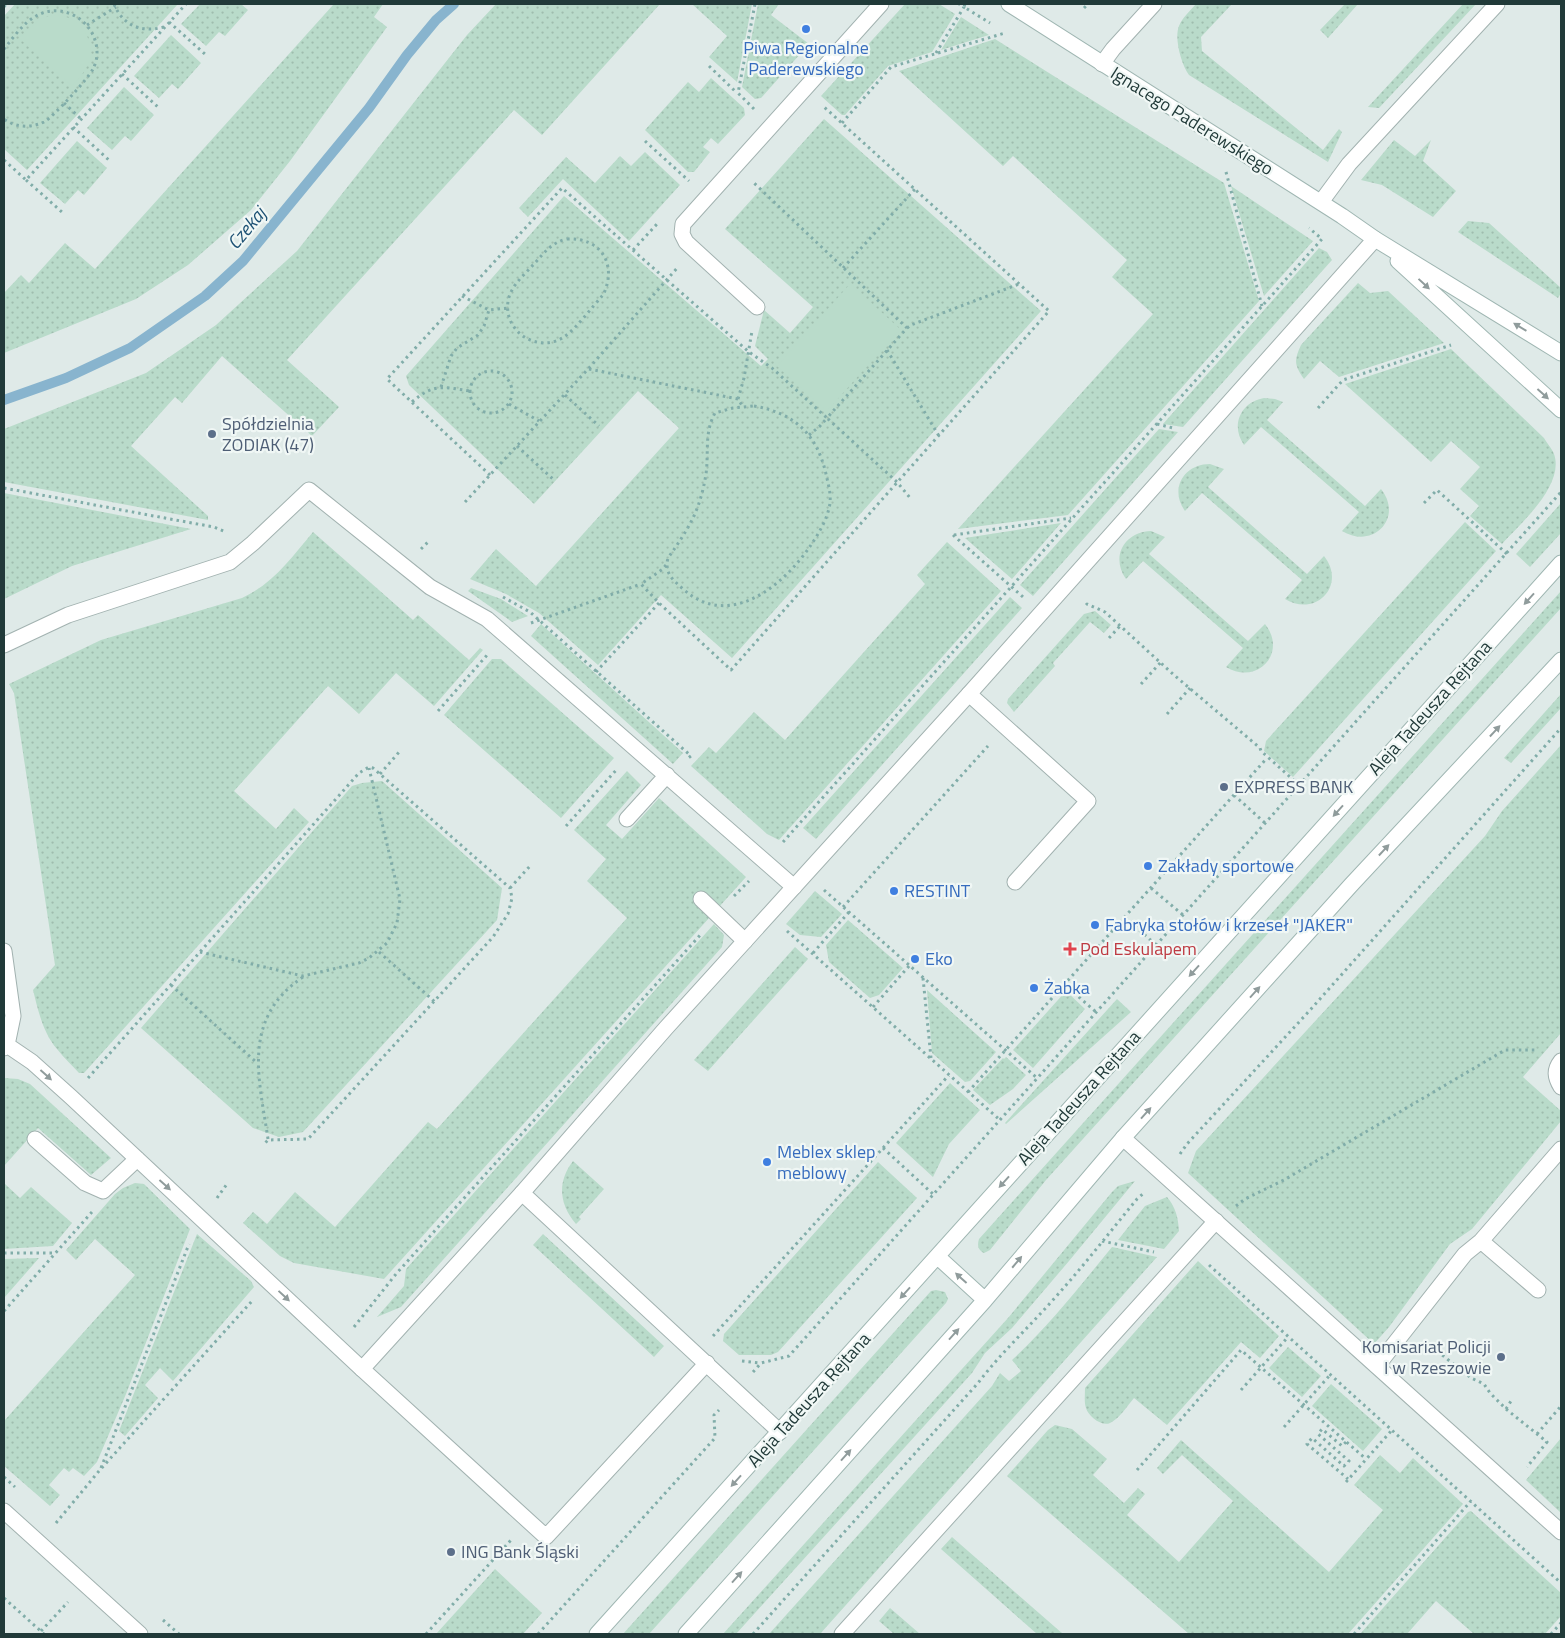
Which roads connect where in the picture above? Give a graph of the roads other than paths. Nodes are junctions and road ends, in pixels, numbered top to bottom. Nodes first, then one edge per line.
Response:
1 (881, 4) edge
2 (1009, 4) edge
3 (1154, 4) edge
4 (1497, 4) edge
5 (1102, 64) junction
6 (1321, 202) junction
7 (1375, 239) junction
8 (757, 307) road end
9 (1561, 353) edge
10 (1561, 410) edge
11 (1561, 562) edge
12 (4, 645) edge
13 (1561, 660) edge
14 (968, 694) junction
15 (666, 775) junction
16 (627, 819) dead end
17 (1015, 882) dead end
18 (794, 886) junction
19 (701, 899) dead end
20 (745, 941) junction
21 (4, 951) edge
22 (6, 1046) edge
23 (1561, 1061) edge
24 (1561, 1087) edge
25 (1123, 1138) junction
26 (35, 1139) dead end
27 (1561, 1149) edge
28 (137, 1159) junction
29 (522, 1193) junction
30 (1216, 1221) junction
31 (1481, 1241) junction
32 (938, 1257) junction
33 (1538, 1290) dead end
34 (985, 1300) junction
35 (702, 1359) junction
36 (1377, 1366) junction
37 (362, 1369) junction
38 (780, 1432) junction
39 (6, 1518) edge
40 (1561, 1532) edge
41 (140, 1634) edge
42 (597, 1634) edge
43 (686, 1634) edge
44 (842, 1634) edge

1 - 8 street
2 - 5 street, Ignacego Paderewskiego
3 - 5 street
4 - 6 street
5 - 6 street, Ignacego Paderewskiego
6 - 7 street, Ignacego Paderewskiego
9 -> 7 street, Ignacego Paderewskiego
7 -> 10 street, Ignacego Paderewskiego
7 - 14 street
11 -> 32 street, Aleja Tadeusza Rejtana
12 - 15 street
25 -> 13 street
14 - 17 street
14 - 18 street
15 - 16 street
15 - 18 street
18 - 20 street
19 - 20 street
20 - 29 street
21 - 22 street
22 -> 28 street
23 - 24 street
25 - 30 street
34 -> 25 street
26 - 28 street
27 - 31 street
28 -> 37 street
29 - 35 street
29 - 37 street
30 - 36 street
30 - 44 street
31 - 33 street
31 - 36 street
34 -> 32 street
32 -> 38 street, Aleja Tadeusza Rejtana
43 -> 34 street
35 - 37 street
35 - 38 street
36 - 40 street
38 -> 42 street, Aleja Tadeusza Rejtana
39 - 41 street

